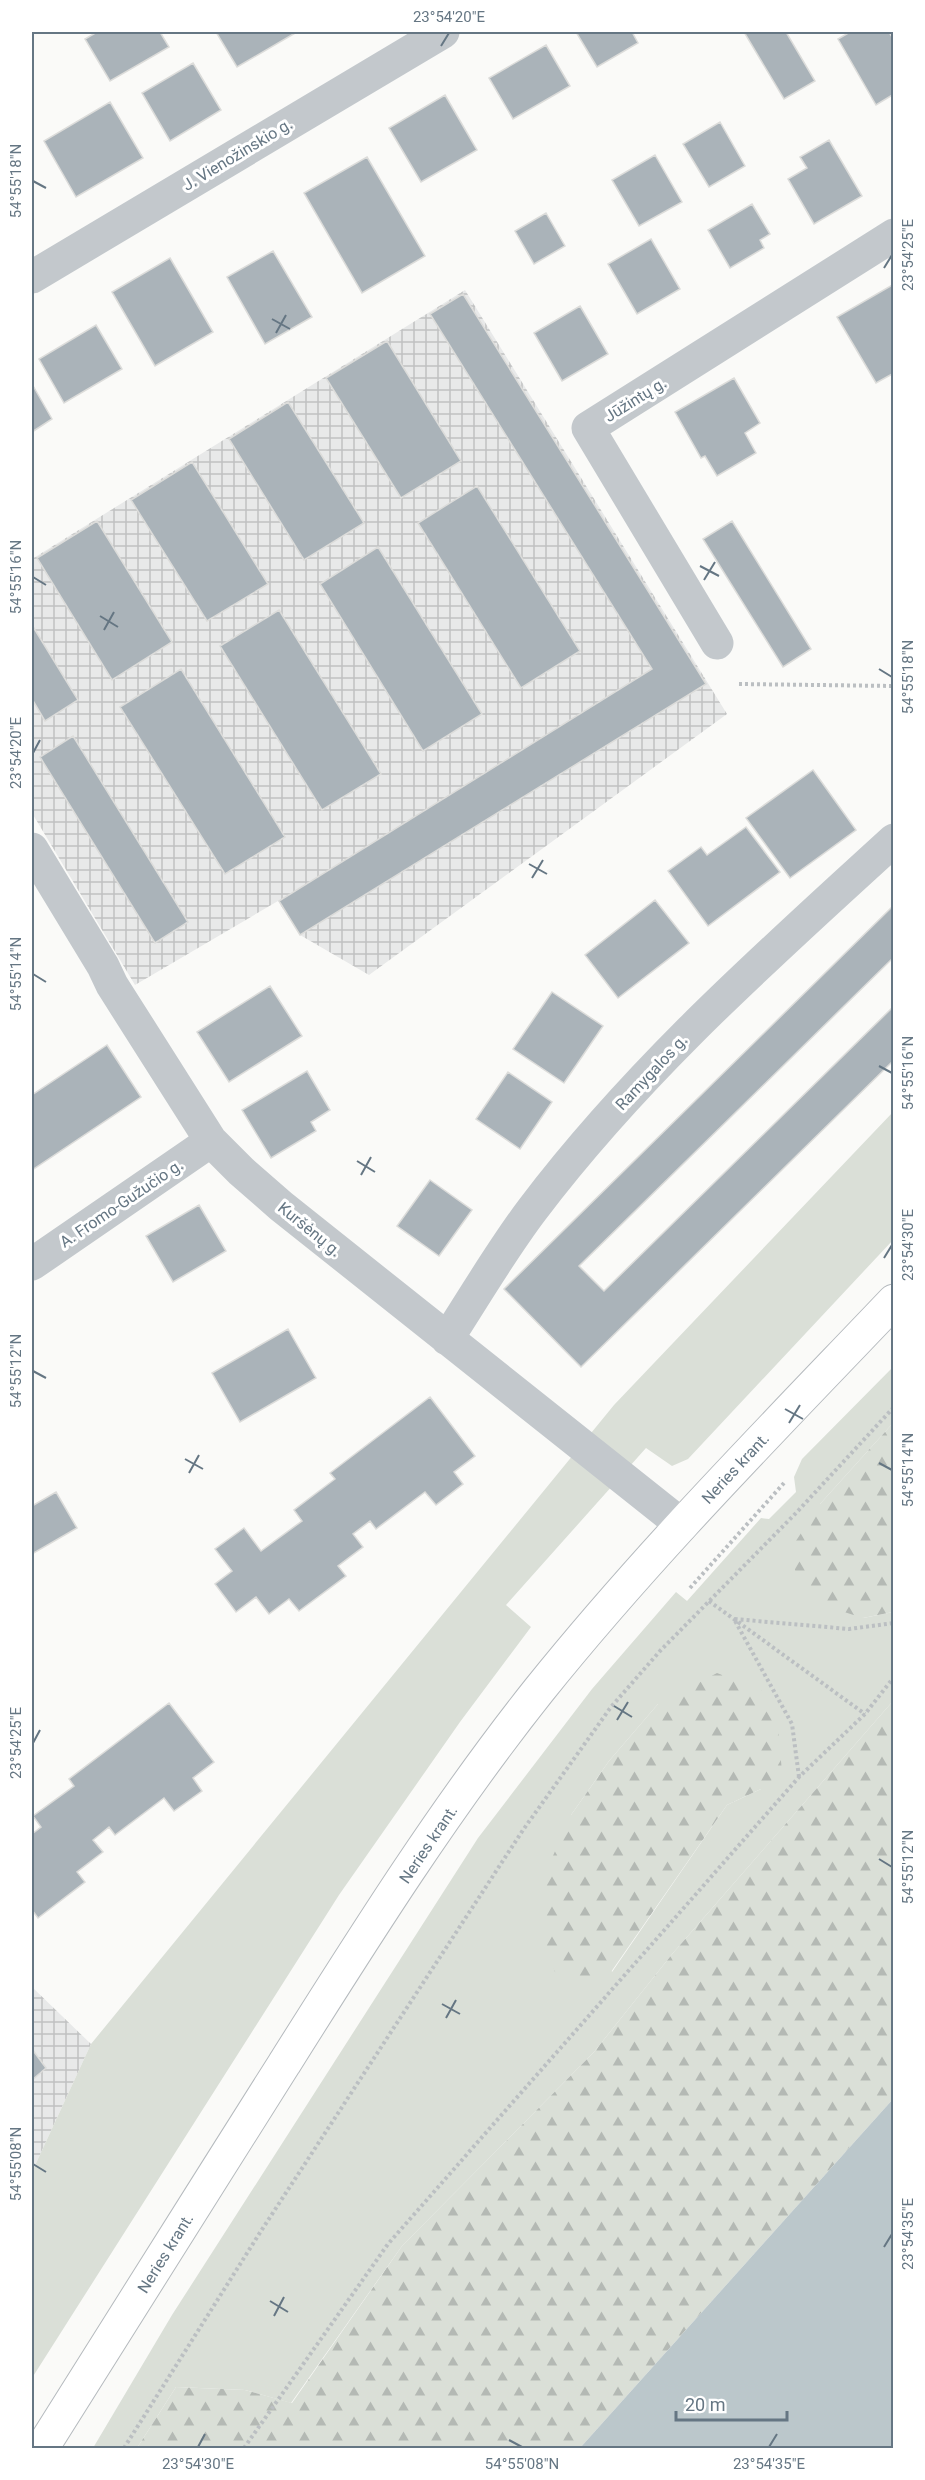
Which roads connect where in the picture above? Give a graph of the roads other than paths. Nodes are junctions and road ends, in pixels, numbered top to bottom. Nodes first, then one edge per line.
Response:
1 (443, 32) edge
2 (894, 235) edge
3 (32, 278) edge
4 (717, 643) dead end
5 (894, 840) edge
6 (32, 849) edge
7 (211, 1141) junction
8 (32, 1264) edge
9 (894, 1301) edge
10 (447, 1338) junction
11 (682, 1525) junction
12 (42, 2448) edge

1 - 3 street, J. Vienožinskio g.
2 - 4 street, Jūžintų g.
5 - 10 street, Ramygalos g.
6 - 7 street, Kuršėnų g.
7 - 8 street, A. Fromo-Gužučio g.
7 - 10 street, Kuršėnų g.
9 - 11 main road, Neries krant.
10 - 11 street, Kuršėnų g.
11 - 12 main road, Neries krant.

